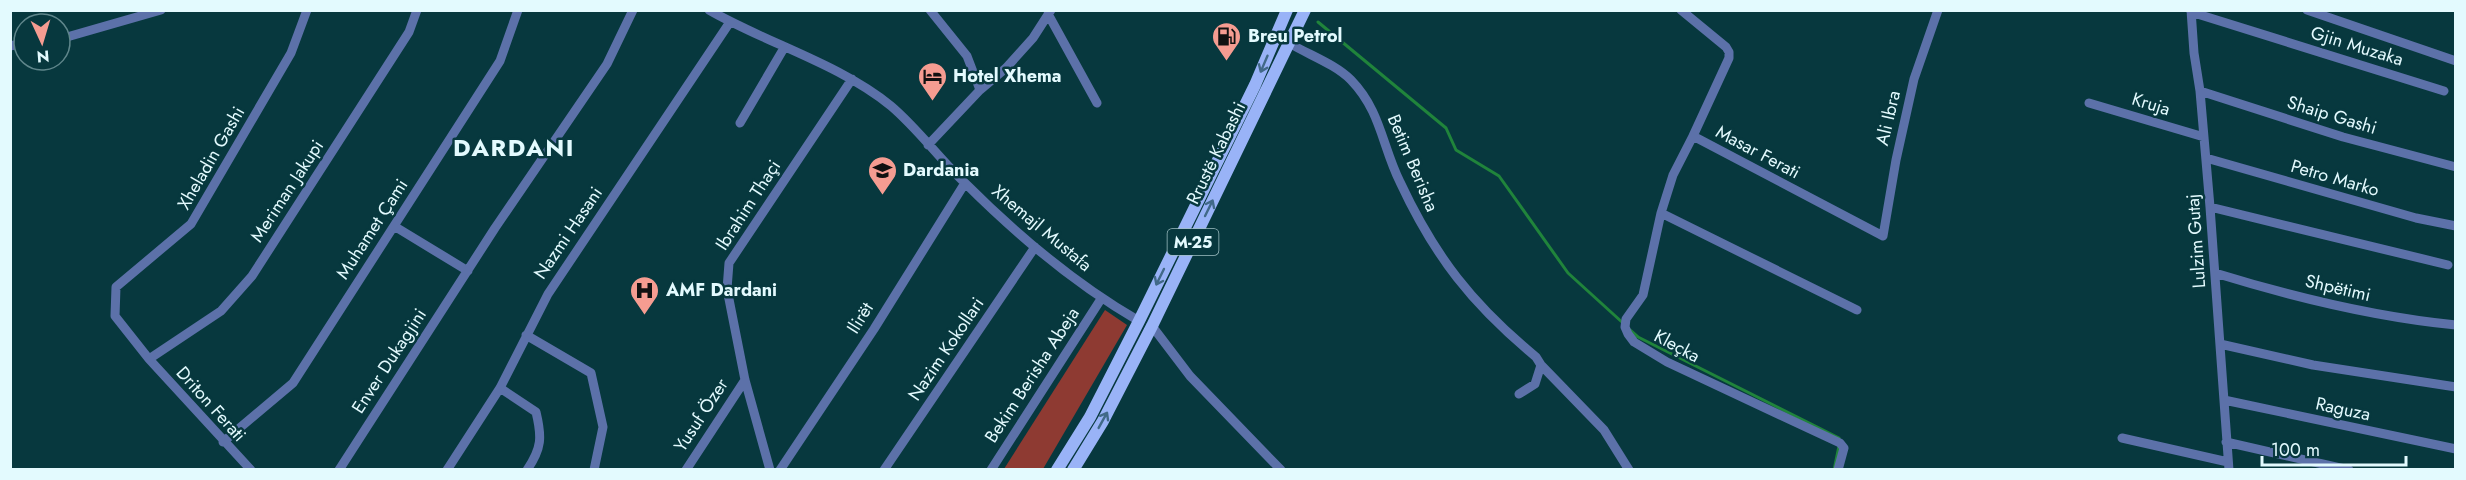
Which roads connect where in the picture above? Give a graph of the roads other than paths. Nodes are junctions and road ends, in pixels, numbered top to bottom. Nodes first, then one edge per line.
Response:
1 (161, 10) edge
2 (307, 10) edge
3 (417, 10) edge
4 (518, 10) edge
5 (633, 10) edge
6 (709, 10) edge
7 (930, 10) edge
8 (1305, 10) edge
9 (1681, 10) edge
10 (1938, 10) edge
11 (2307, 10) edge
12 (2191, 11) edge
13 (1050, 12) edge
14 (1286, 12) edge
15 (730, 22) junction
16 (72, 36) edge
17 (1289, 43) junction
18 (784, 48) junction
19 (2456, 61) edge
20 (852, 79) junction
21 (980, 90) junction
22 (2444, 91) dead end
23 (2200, 92) junction
24 (2089, 103) dead end
25 (1097, 104) dead end
26 (740, 123) dead end
27 (1693, 136) junction
28 (2204, 137) junction
29 (928, 145) junction
30 (2206, 158) junction
31 (2456, 167) edge
32 (965, 183) junction
33 (2210, 207) junction
34 (1661, 213) junction
35 (394, 226) junction
36 (2456, 226) edge
37 (1883, 236) joint
38 (1035, 247) junction
39 (2448, 265) dead end
40 (468, 271) junction
41 (2215, 273) junction
42 (1101, 299) junction
43 (1857, 310) dead end
44 (1139, 321) junction
45 (2456, 325) edge
46 (1152, 326) junction
47 (526, 335) junction
48 (2220, 344) junction
49 (149, 359) junction
50 (1541, 365) junction
51 (745, 380) junction
52 (2456, 387) edge
53 (500, 388) junction
54 (1519, 394) dead end
55 (2224, 400) junction
56 (2122, 438) dead end
57 (223, 442) junction
58 (2226, 442) junction
59 (2456, 449) edge
60 (2228, 466) edge
61 (250, 470) edge
62 (339, 470) edge
63 (447, 470) edge
64 (527, 470) edge
65 (594, 470) edge
66 (686, 470) edge
67 (770, 470) edge
68 (780, 470) edge
69 (884, 470) edge
70 (992, 470) edge
71 (1057, 470) edge
72 (1073, 470) edge
73 (1281, 470) edge
74 (1629, 470) edge
75 (1838, 470) edge
76 (2349, 470) edge

1 - 16 street
2 - 49 street, Xheladin Gashi
3 - 49 street, Meriman Jakupi
4 - 35 street, Muhamet Çami
5 - 40 street, Enver Dukagjini
6 - 15 street, Xhemajl Mustafa
7 - 21 street
8 - 17 main road, Rrustë Kabashi / M-25
9 - 27 street, Masar Ferati
10 - 37 street, Ali Ibra
11 - 19 street
12 - 22 street, Gjin Muzaka
12 - 23 street, Lulzim Gutaj
13 - 21 street
13 - 25 street
14 -> 44 main road, Rrustë Kabashi / M-25
15 - 18 street, Xhemajl Mustafa
15 - 47 street, Nazmi Hasani
46 -> 17 main road, Rrustë Kabashi / M-25
17 - 50 street, Betim Berisha
18 - 20 street, Xhemajl Mustafa
18 - 26 street
20 - 29 street, Xhemajl Mustafa
20 - 51 street, Ibrahim Thaçi
21 - 29 street
23 - 28 street, Lulzim Gutaj
23 - 31 street, Shaip Gashi
24 - 28 street, Kruja
27 - 34 street, Kleçka
27 - 37 street, Masar Ferati
28 - 30 street, Lulzim Gutaj
29 - 32 street, Xhemajl Mustafa
30 - 33 street, Lulzim Gutaj
30 - 36 street, Petro Marko
32 - 38 street, Xhemajl Mustafa
32 - 68 street, Ilirët
33 - 39 street
33 - 41 street, Lulzim Gutaj
34 - 43 street
34 - 75 street, Kleçka
35 - 40 street
35 - 57 street, Muhamet Çami
38 - 42 street, Xhemajl Mustafa
38 - 69 street, Nazim Kokollari
40 - 62 street, Enver Dukagjini
41 - 45 street, Shpëtimi
41 - 48 street, Lulzim Gutaj
42 - 44 street, Xhemajl Mustafa
42 - 70 street, Bekim Berisha Abeja
44 - 71 main road, Rrustë Kabashi / M-25
72 -> 46 main road, Rrustë Kabashi / M-25
46 - 73 street
47 - 53 street, Nazmi Hasani
47 - 65 street
48 - 52 street
48 - 55 street, Lulzim Gutaj
49 - 57 street, Driton Ferati
50 - 54 street
50 - 74 street, Betim Berisha
51 - 66 street, Yusuf Özer
51 - 67 street, Ibrahim Thaçi
53 - 63 street, Nazmi Hasani
53 - 64 street
55 - 58 street, Lulzim Gutaj
55 - 59 street, Raguza
56 - 60 street
57 - 61 street, Driton Ferati
58 - 60 street, Lulzim Gutaj
58 - 76 street

